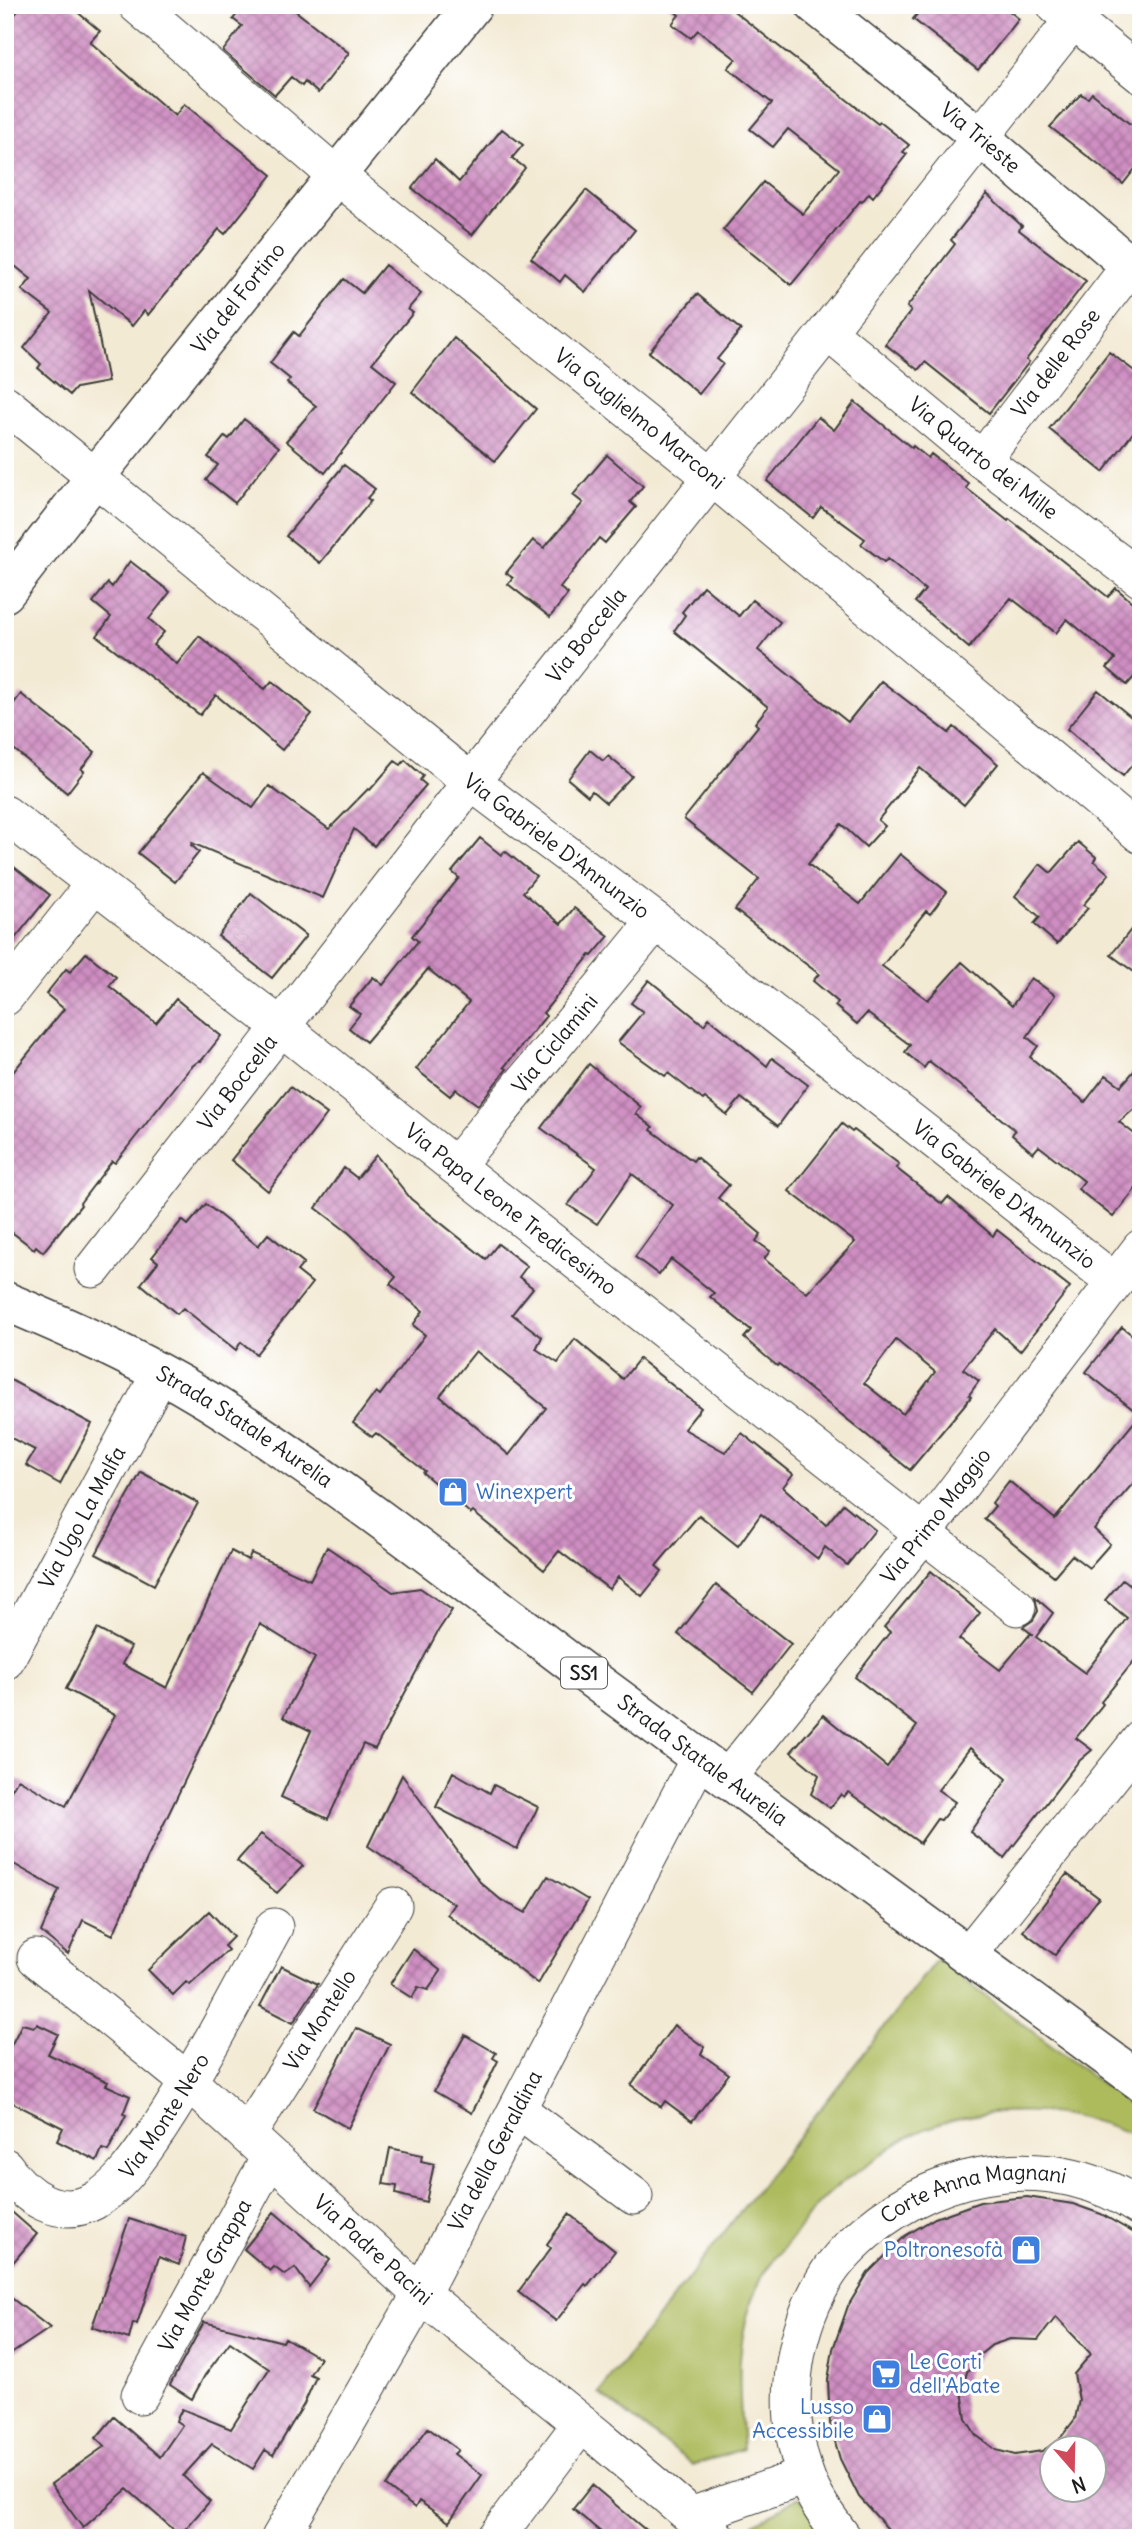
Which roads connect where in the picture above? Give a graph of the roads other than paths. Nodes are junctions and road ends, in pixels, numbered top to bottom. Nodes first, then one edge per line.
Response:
1 (137, 5) edge
2 (473, 5) edge
3 (815, 5) edge
4 (1071, 10) edge
5 (1141, 75) edge
6 (980, 137) junction
7 (337, 176) junction
8 (1135, 271) edge
9 (828, 332) junction
10 (5, 404) edge
11 (982, 460) junction
12 (96, 476) junction
13 (712, 477) junction
14 (1141, 579) edge
15 (5, 593) edge
16 (471, 782) junction
17 (5, 814) edge
18 (1141, 835) edge
19 (94, 884) junction
20 (656, 921) junction
21 (5, 997) edge
22 (280, 1026) junction
23 (455, 1166) junction
24 (1141, 1248) edge
25 (93, 1269) dead end
26 (1115, 1282) junction
27 (5, 1301) edge
28 (159, 1374) junction
29 (923, 1534) junction
30 (1017, 1607) dead end
31 (5, 1661) edge
32 (1141, 1738) edge
33 (713, 1769) junction
34 (393, 1906) dead end
35 (274, 1927) dead end
36 (968, 1955) junction
37 (36, 1958) dead end
38 (1141, 2082) edge
39 (190, 2083) junction
40 (518, 2110) junction
41 (259, 2146) junction
42 (5, 2167) edge
43 (634, 2196) dead end
44 (1141, 2208) edge
45 (421, 2294) junction
46 (140, 2395) dead end
47 (582, 2424) junction
48 (806, 2476) junction
49 (704, 2527) edge
50 (280, 2538) edge
51 (495, 2538) edge
52 (843, 2538) edge

1 - 7 street, Via Guglielmo Marconi
2 - 7 main road, Via del Fortino
3 - 6 main road, Via Trieste
4 - 5 street
4 - 6 street, Via Boccella
6 - 8 main road, Via Trieste
6 - 9 street, Via Boccella
7 - 12 main road, Via del Fortino
7 - 13 street, Via Guglielmo Marconi
8 - 11 street, Via delle Rose
9 - 11 street, Via Quarto dei Mille
9 - 13 street, Via Boccella
10 - 12 street, Via Gabriele D'Annunzio
11 - 14 street, Via Quarto dei Mille
12 - 15 main road, Via del Fortino
12 - 16 street, Via Gabriele D'Annunzio
13 - 16 street, Via Boccella
13 - 18 street, Via Guglielmo Marconi
16 - 20 street, Via Gabriele D'Annunzio
16 - 22 street, Via Boccella
17 - 19 street, Via Papa Leone Tredicesimo
19 - 21 street
19 - 22 street, Via Papa Leone Tredicesimo
20 - 23 street, Via Ciclamini
20 - 26 street, Via Gabriele D'Annunzio
22 - 23 street, Via Papa Leone Tredicesimo
22 - 25 street, Via Boccella
23 - 29 street, Via Papa Leone Tredicesimo
24 - 26 street, Via Primo Maggio
26 - 29 street, Via Primo Maggio
27 - 28 main road, Strada Statale Aurelia / SS1
28 - 31 street, Via Ugo La Malfa
28 - 33 main road, Strada Statale Aurelia / SS1
29 - 30 street, Via Papa Leone Tredicesimo
29 - 33 street, Via Primo Maggio
32 - 36 street
33 - 36 main road, Strada Statale Aurelia / SS1
33 - 40 street, Via della Geraldina
34 - 41 street, Via Montello
35 - 39 street, Via Monte Nero
36 - 38 main road, Strada Statale Aurelia / SS1
37 - 39 street, Via Padre Pacini
39 - 41 street, Via Padre Pacini
39 - 42 street, Via Monte Nero
40 - 43 street
40 - 45 street, Via della Geraldina
41 - 45 street, Via Padre Pacini
41 - 46 street, Via Monte Grappa
44 - 48 street, Corte Anna Magnani
45 - 47 street, Via Padre Pacini
45 - 50 street, Via della Geraldina
47 - 49 street, Via Padre Pacini
47 - 51 street
48 - 49 street
48 - 52 street, Corte Anna Magnani

